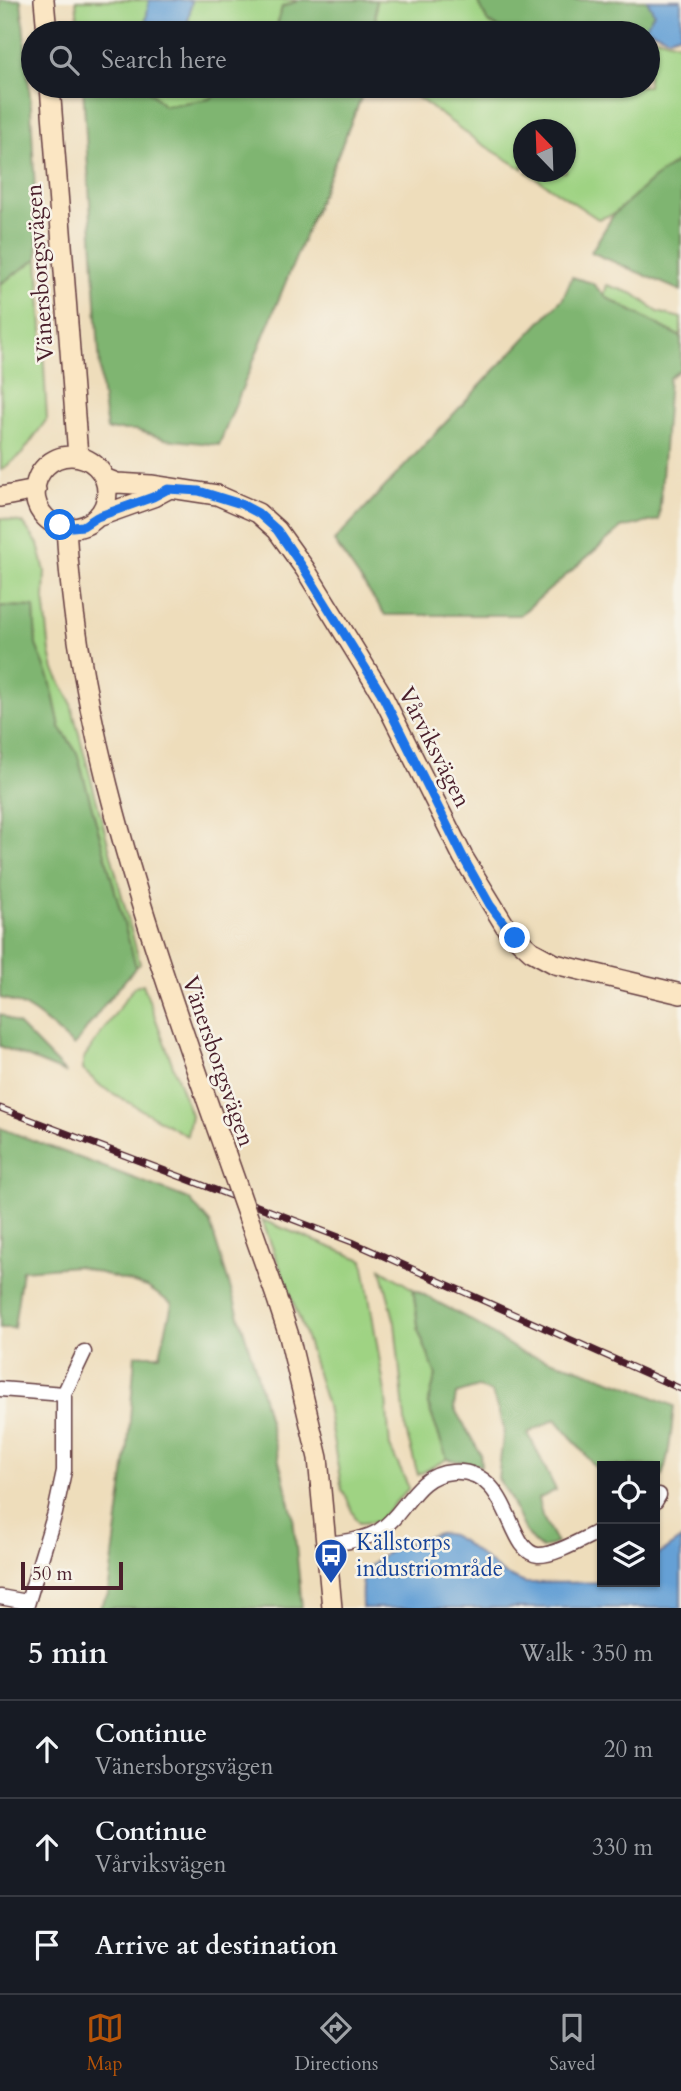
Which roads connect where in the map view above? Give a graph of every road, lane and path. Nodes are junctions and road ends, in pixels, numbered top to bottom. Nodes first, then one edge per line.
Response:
1 (44, 0) edge
2 (46, 21) edge
3 (51, 98) edge
4 (78, 456) junction
5 (104, 478) junction
6 (168, 489) junction
7 (36, 490) junction
8 (0, 497) edge
9 (97, 517) junction
10 (66, 527) junction
11 (681, 994) edge
12 (84, 1352) dead end
13 (0, 1389) edge
14 (64, 1394) junction
15 (597, 1532) edge
16 (328, 1544) junction
17 (0, 1597) edge
18 (26, 1605) edge
19 (332, 1608) edge

1 - 2 main road
3 - 4 main road, Vänersborgsvägen
4 - 5 main road
4 - 7 main road
5 - 6 main road, Vårviksvägen
5 - 9 main road
6 - 9 main road, Vårviksvägen
6 - 11 main road, Vårviksvägen
7 - 8 main road
7 - 10 main road
9 - 10 main road
10 - 16 main road, Vänersborgsvägen, bridge
12 - 14 street
13 - 14 street
14 - 18 street
15 - 16 street
16 - 19 main road, Vänersborgsvägen
17 - 18 street

